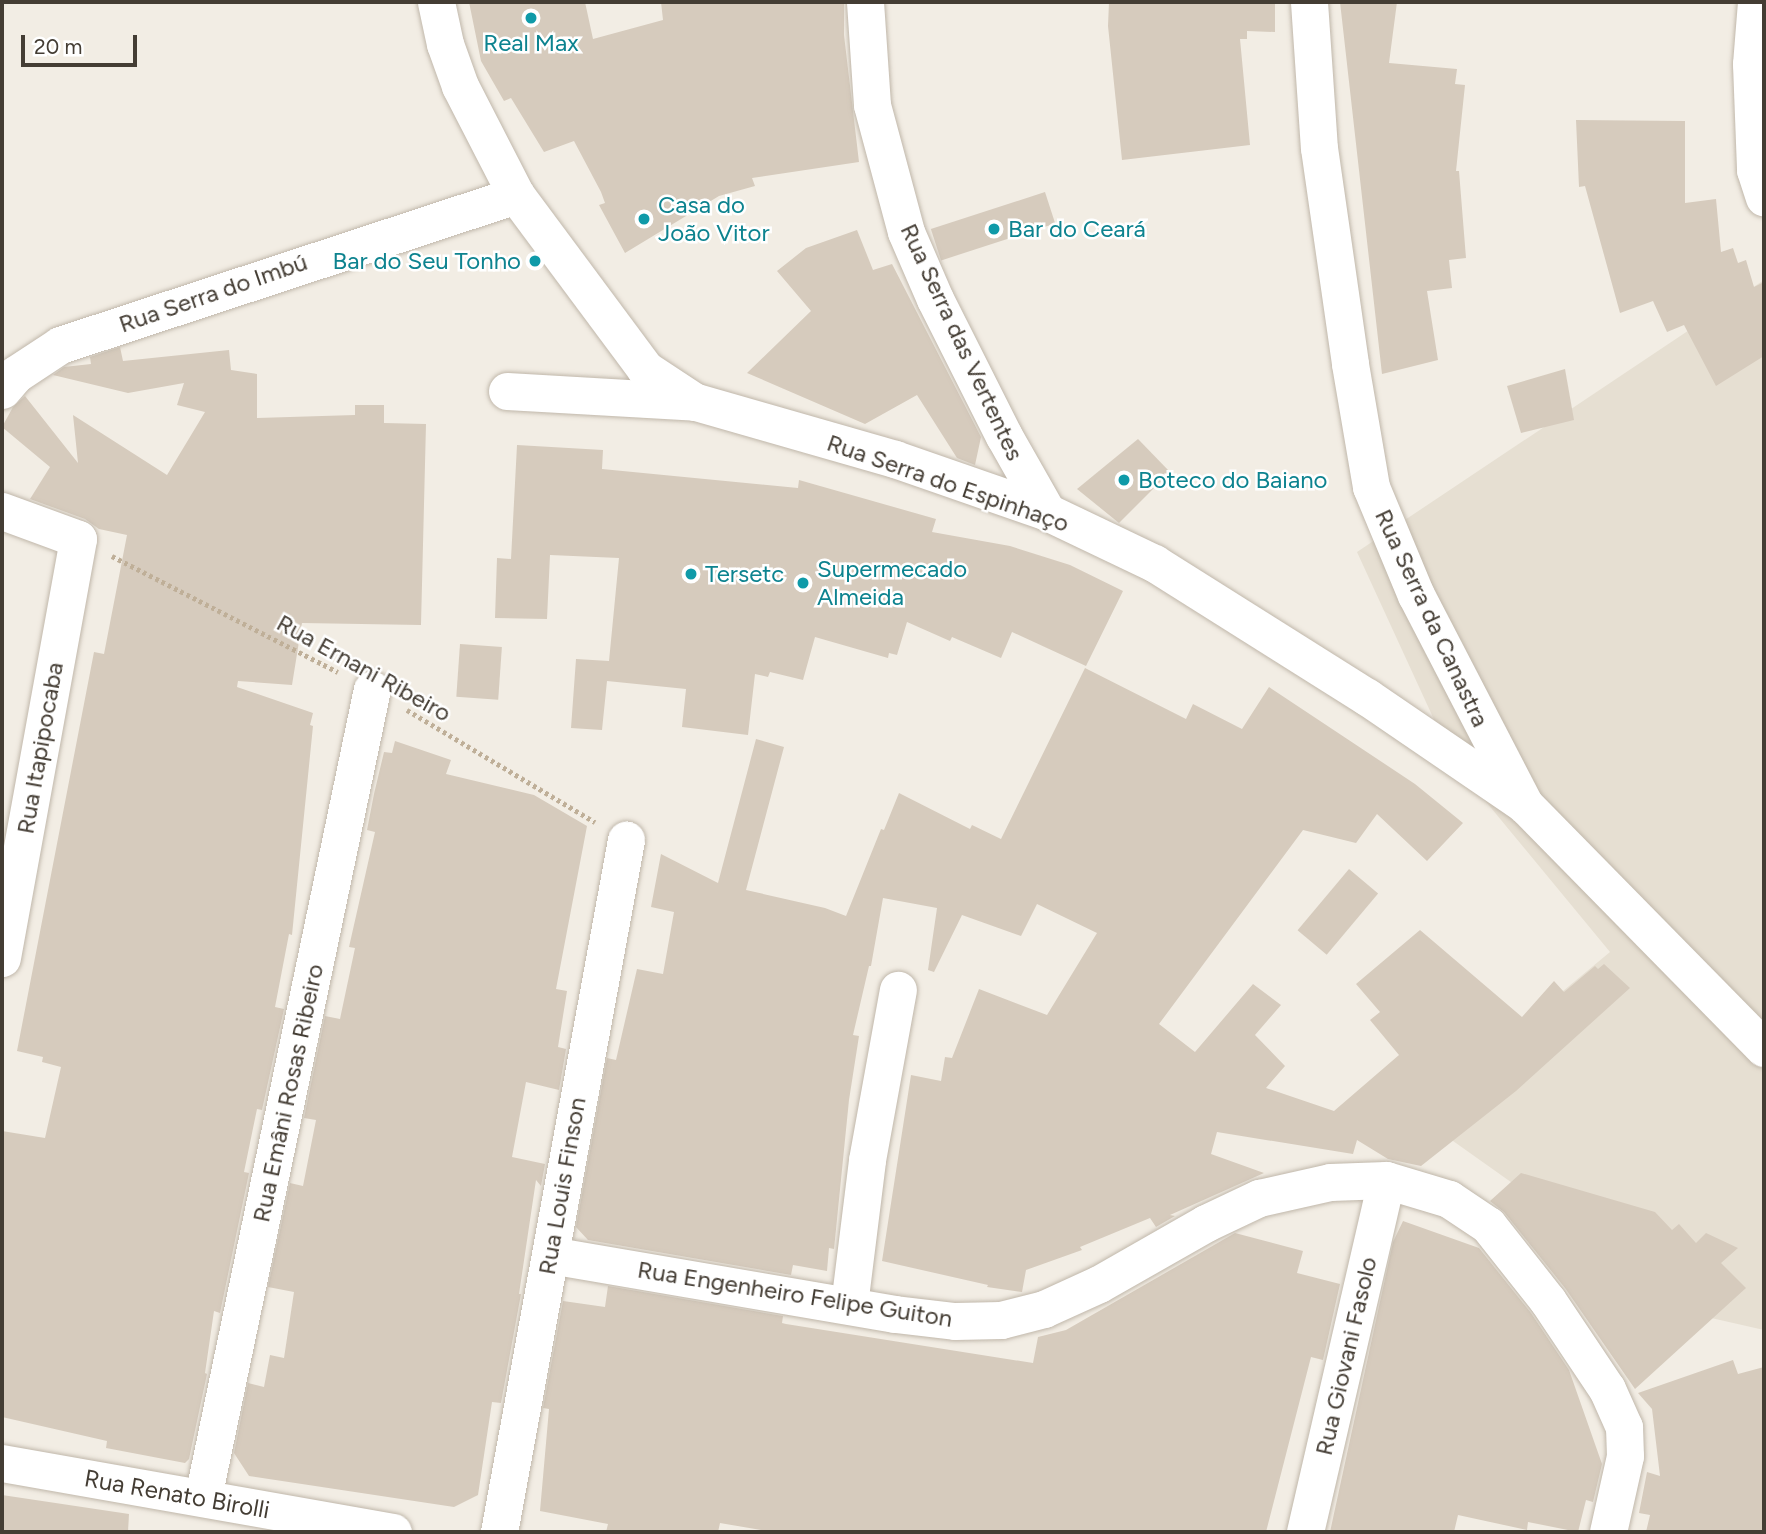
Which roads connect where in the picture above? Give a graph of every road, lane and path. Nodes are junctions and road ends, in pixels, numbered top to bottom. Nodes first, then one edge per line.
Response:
1 (436, 2) edge
2 (865, 2) edge
3 (1310, 2) edge
4 (1756, 2) edge
5 (516, 195) junction
6 (1764, 198) edge
7 (2, 390) edge
8 (507, 391) dead end
9 (696, 402) junction
10 (2, 511) edge
11 (1046, 512) junction
12 (78, 539) junction
13 (372, 689) junction
14 (1525, 805) junction
15 (626, 840) joint
16 (2, 958) edge
17 (898, 990) dead end
18 (1764, 1048) edge
19 (1386, 1180) junction
20 (551, 1255) junction
21 (849, 1305) junction
22 (2, 1463) edge
23 (203, 1497) junction
24 (393, 1532) edge
25 (499, 1532) edge
26 (1305, 1532) edge
27 (1608, 1532) edge

1 - 5 street
2 - 11 street, Rua Serra das Vertentes
3 - 14 street, Rua Serra da Canastra
4 - 6 street
5 - 7 street, Rua Serra do Imbú
5 - 9 street
8 - 9 street, Rua Serra do Espinhaço
9 - 11 street, Rua Serra do Espinhaço
10 - 12 street
11 - 14 street, Rua Serra do Espinhaço
12 - 13 path, Rua Ernani Ribeiro
12 - 16 street, Rua Itapipocaba
13 - 15 path, Rua Ernani Ribeiro
13 - 23 street, Rua Emâni Rosas Ribeiro
14 - 18 street, Rua Serra da Canastra
15 - 20 street, Rua Louis Finson
17 - 21 street
19 - 21 street, Rua Engenheiro Felipe Guiton
19 - 26 street, Rua Giovani Fasolo
19 - 27 street, Rua Engenheiro Felipe Guiton
20 - 21 street, Rua Engenheiro Felipe Guiton
20 - 25 street, Rua Louis Finson
22 - 23 street, Rua Renato Birolli
23 - 24 street, Rua Renato Birolli

